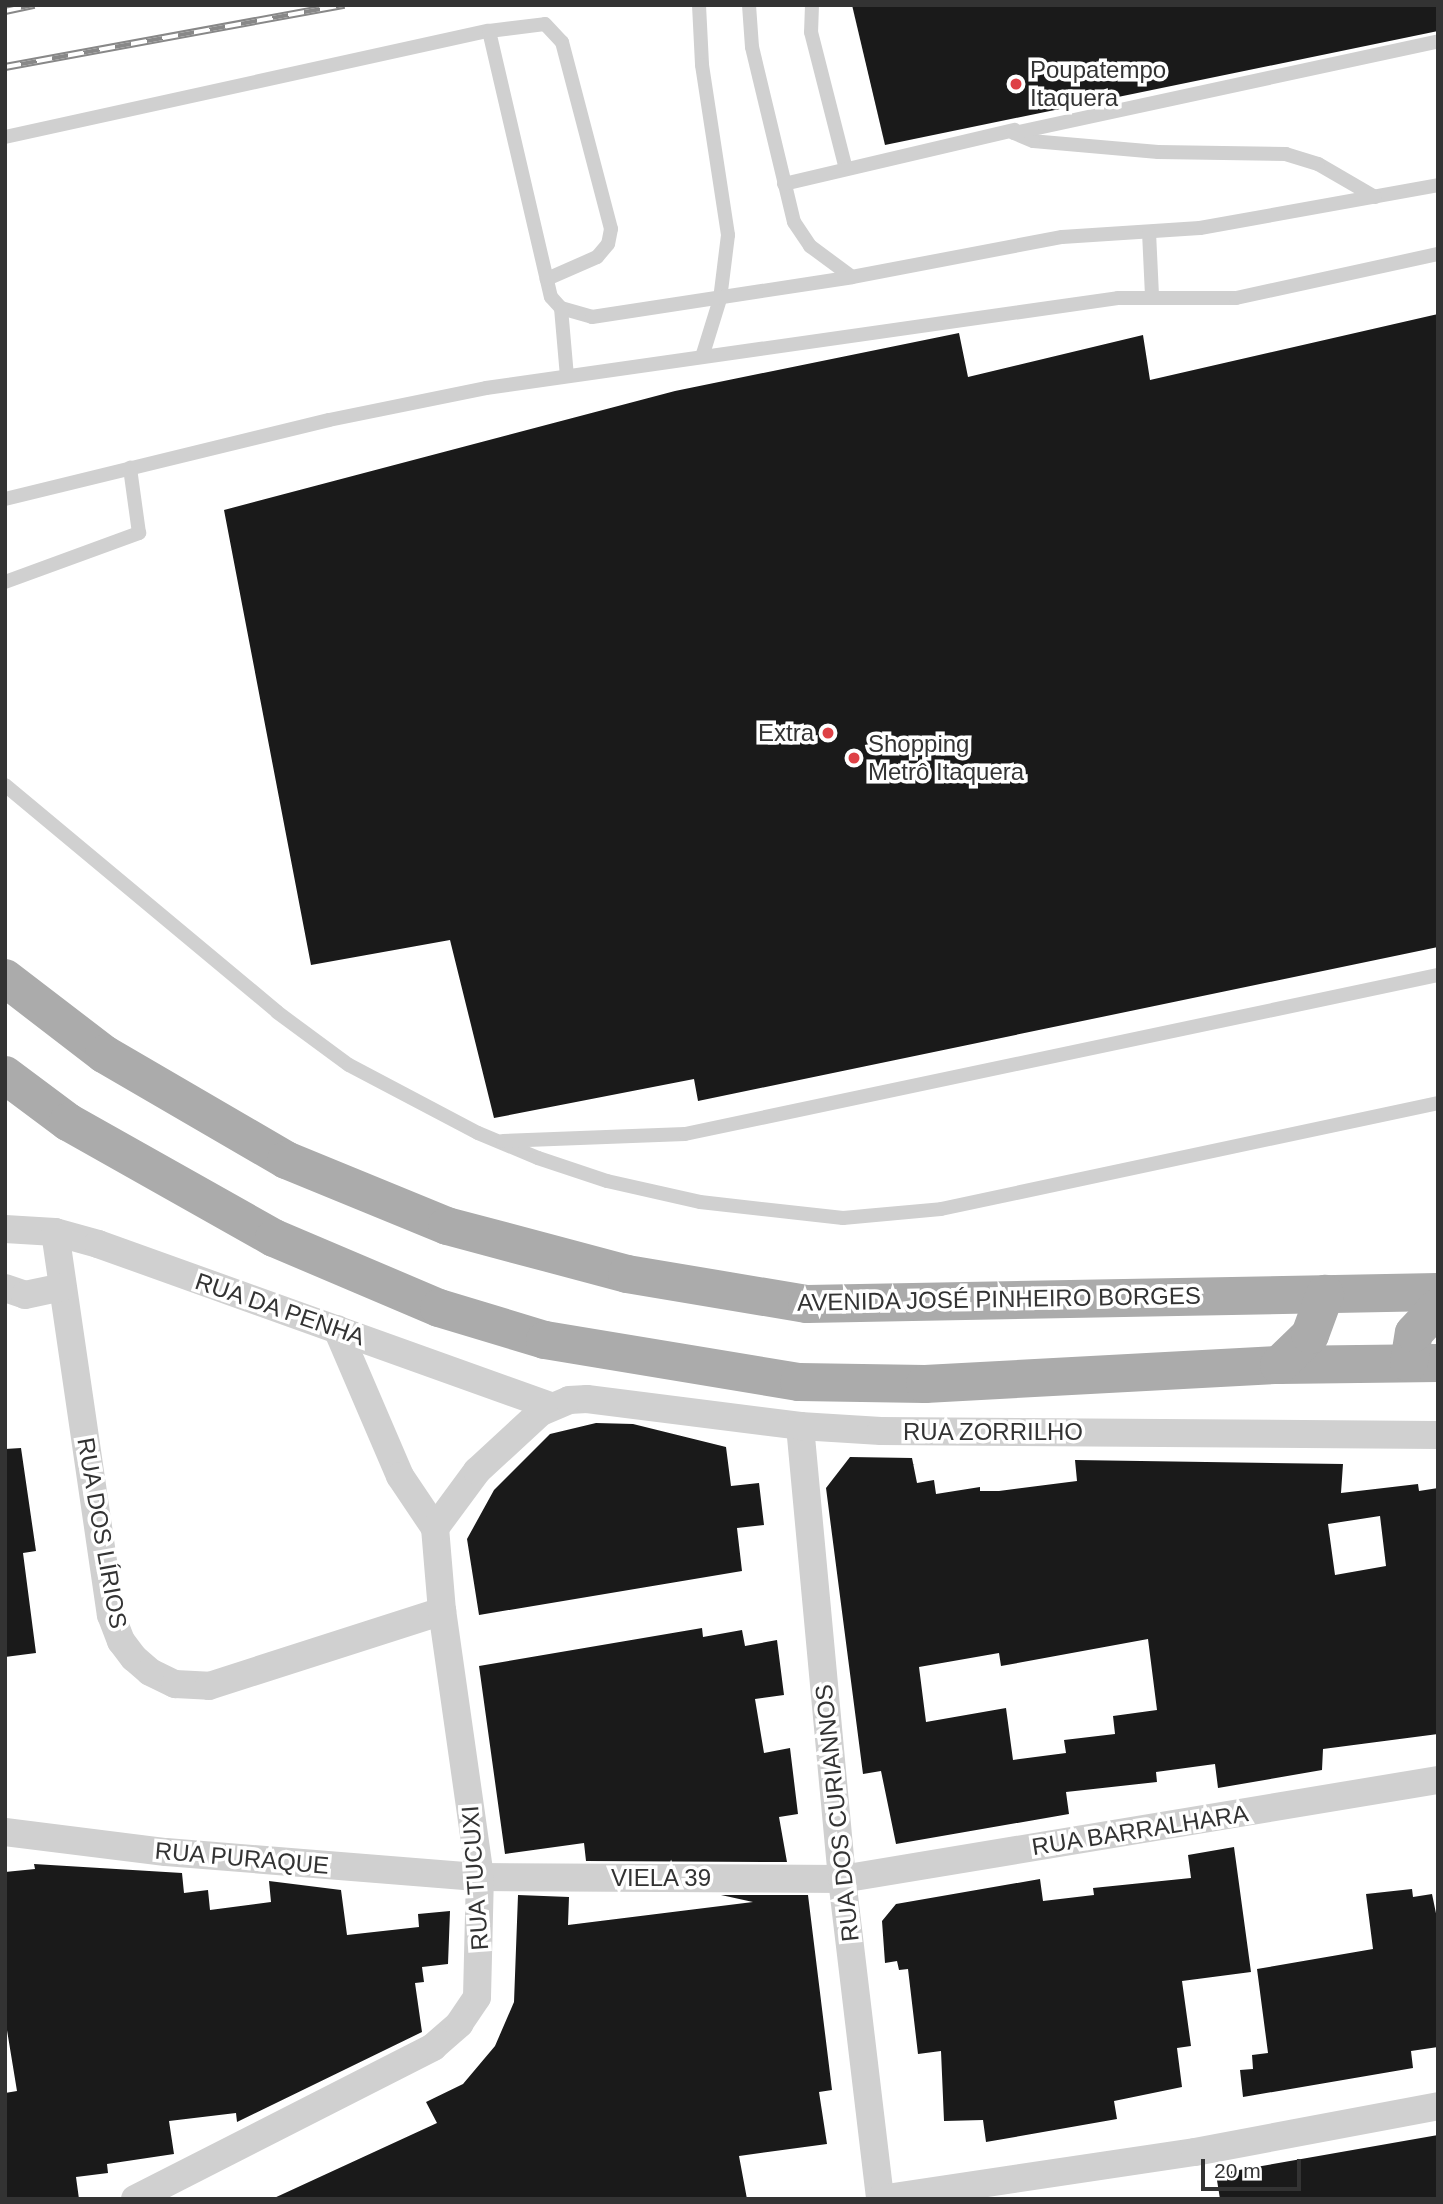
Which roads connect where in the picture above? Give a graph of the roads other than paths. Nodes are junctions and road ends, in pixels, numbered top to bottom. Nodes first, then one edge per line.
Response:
1 (699, 5) edge
2 (749, 5) edge
3 (812, 5) edge
4 (489, 31) junction
5 (1438, 41) edge
6 (1016, 130) junction
7 (5, 137) edge
8 (846, 169) junction
9 (784, 184) junction
10 (1438, 185) edge
11 (1375, 197) junction
12 (1149, 232) junction
13 (1438, 254) edge
14 (852, 277) junction
15 (547, 279) junction
16 (1152, 296) junction
17 (720, 299) junction
18 (561, 308) junction
19 (703, 354) junction
20 (567, 376) junction
21 (130, 468) junction
22 (5, 499) edge
23 (5, 582) edge
24 (5, 785) edge
25 (1438, 975) edge
26 (5, 978) edge
27 (5, 1075) edge
28 (1438, 1103) edge
29 (498, 1141) junction
30 (5, 1230) edge
31 (55, 1232) junction
32 (62, 1287) junction
33 (5, 1288) edge
34 (1438, 1292) edge
35 (1325, 1294) junction
36 (1438, 1307) edge
37 (337, 1329) junction
38 (1424, 1363) edge
39 (1279, 1365) junction
40 (551, 1406) junction
41 (800, 1426) junction
42 (1438, 1435) edge
43 (435, 1528) junction
44 (442, 1611) junction
45 (1438, 1780) edge
46 (5, 1832) edge
47 (480, 1877) junction
48 (842, 1879) junction
49 (1438, 2106) edge
50 (135, 2199) edge
51 (880, 2199) edge

1 - 17 lane
2 - 9 lane
3 - 8 lane
4 - 7 lane
4 - 15 lane
4 - 15 lane
5 - 6 lane
6 - 8 lane
6 - 11 lane
8 - 9 lane
9 - 14 lane
10 - 11 lane
11 - 12 lane
12 - 14 lane
12 - 16 lane
13 - 16 lane
14 - 17 lane
15 - 18 lane
16 - 19 lane
17 - 18 lane
17 - 19 lane
18 - 20 lane
19 - 20 lane
20 - 21 lane
21 - 22 lane
21 - 23 lane
24 - 29 lane
25 - 29 lane
26 - 35 main road, AVENIDA JOSÉ PINHEIRO BORGES
27 - 39 main road
28 - 29 lane
30 - 31 street, RUA DA PENHA
31 - 32 street, RUA DOS LÍRIOS
31 - 37 street, RUA DA PENHA
32 - 33 street
32 - 44 street, RUA DOS LÍRIOS
34 - 35 main road, AVENIDA JOSÉ PINHEIRO BORGES
35 - 39 main road
36 - 38 main road
37 - 40 street, RUA DA PENHA
37 - 43 street
38 - 39 main road
40 - 41 street, RUA ZORRILHO
40 - 43 street
41 - 42 street, RUA ZORRILHO
41 - 48 street, RUA DOS CURIANNOS
43 - 44 street, RUA TUCUXI
44 - 47 street, RUA TUCUXI
45 - 48 street, RUA BARRALHARA
46 - 47 street, RUA PURAQUE
47 - 48 street, VIELA 39
47 - 50 street, RUA TUCUXI
48 - 51 street, RUA DOS CURIANNOS
49 - 51 street

